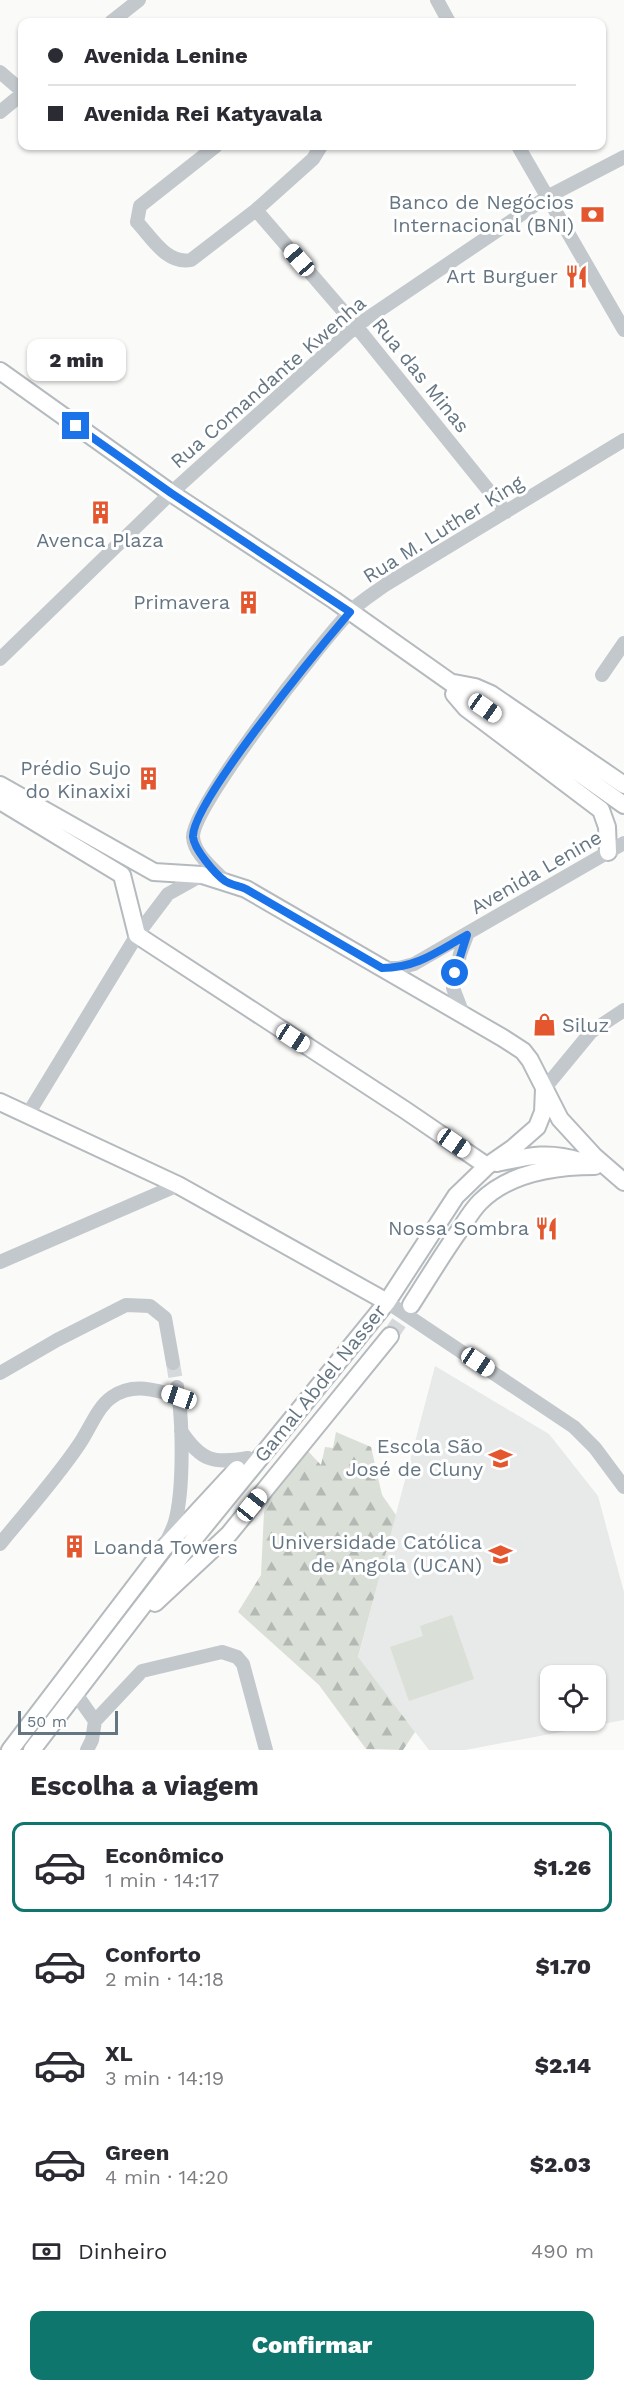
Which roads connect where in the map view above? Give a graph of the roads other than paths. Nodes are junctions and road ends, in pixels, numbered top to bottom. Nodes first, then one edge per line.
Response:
1 (139, 0) edge
2 (437, 0) edge
3 (116, 18) edge
4 (447, 18) edge
5 (0, 72) edge
6 (18, 88) edge
7 (18, 96) edge
8 (0, 112) edge
9 (211, 150) edge
10 (318, 150) edge
11 (520, 150) edge
12 (624, 158) edge
13 (547, 197) junction
14 (256, 210) junction
15 (356, 326) junction
16 (624, 330) edge
17 (0, 371) edge
18 (624, 440) edge
19 (171, 493) junction
20 (506, 512) junction
21 (350, 612) junction
22 (624, 643) edge
23 (0, 659) edge
24 (602, 675) dead end
25 (449, 682) junction
26 (0, 785) edge
27 (624, 785) edge
28 (0, 801) edge
29 (624, 805) edge
30 (624, 843) edge
31 (608, 852) junction
32 (202, 875) junction
33 (224, 880) junction
34 (137, 935) junction
35 (467, 935) junction
36 (382, 968) junction
37 (624, 1010) edge
38 (463, 1014) junction
39 (544, 1089) junction
40 (0, 1102) edge
41 (28, 1114) junction
42 (490, 1165) junction
43 (595, 1166) junction
44 (619, 1179) edge
45 (178, 1185) junction
46 (0, 1262) edge
47 (383, 1299) junction
48 (411, 1305) tunnel mouth
49 (390, 1336) tunnel mouth
50 (173, 1363) tunnel mouth
51 (0, 1373) edge
52 (181, 1431) junction
53 (248, 1458) junction
54 (624, 1487) edge
55 (0, 1544) edge
56 (164, 1548) junction
57 (123, 1633) junction
58 (76, 1694) junction
59 (95, 1722) junction
60 (10, 1750) edge
61 (32, 1750) edge
62 (87, 1750) edge
63 (266, 1750) edge

1 - 3 street
2 - 4 street
5 - 6 street
7 - 8 street
9 - 14 street
10 - 14 street
11 - 13 street
12 - 13 street, Rua Comandante Kwenha
13 - 15 street, Rua Comandante Kwenha
13 - 16 street
14 - 15 street, Rua das Minas
15 - 19 street, Rua Comandante Kwenha
15 - 20 street, Rua das Minas
17 - 19 main road
18 - 20 street, Rua M. Luther King
19 - 21 main road
19 - 23 street, Rua Comandante Kwenha
20 - 21 street, Rua M. Luther King
21 - 25 main road
21 - 33 street, Rua M. Luther King
22 - 24 street
25 - 27 main road
25 - 29 main road
25 - 31 main road
26 - 32 main road
28 - 34 main road
30 - 31 street, Avenida Lenine
31 - 35 street, Avenida Lenine
32 - 33 main road
32 - 34 street
33 - 36 main road
34 - 41 street
34 - 42 main road
35 - 36 street, Avenida Lenine
35 - 38 street, Avenida Lenine
36 - 38 main road
37 - 39 street
38 - 39 main road
39 - 42 main road, Gamal Abdel Nasser
39 - 44 main road
40 - 41 main road
41 - 45 main road
42 - 43 main road
42 - 47 main road, Gamal Abdel Nasser
43 - 44 main road
43 - 48 main road, Gamal Abdel Nasser
45 - 46 street
45 - 47 main road
47 - 53 main road, Gamal Abdel Nasser
47 - 54 street
47 - 57 main road, Gamal Abdel Nasser
49 - 57 main road, Gamal Abdel Nasser
50 - 51 street
52 - 53 street
52 - 55 street
52 - 56 street
53 - 56 main road, Gamal Abdel Nasser
56 - 60 main road, Gamal Abdel Nasser
57 - 58 main road, Gamal Abdel Nasser
58 - 59 street
58 - 61 main road, Gamal Abdel Nasser
59 - 62 street
59 - 63 street

